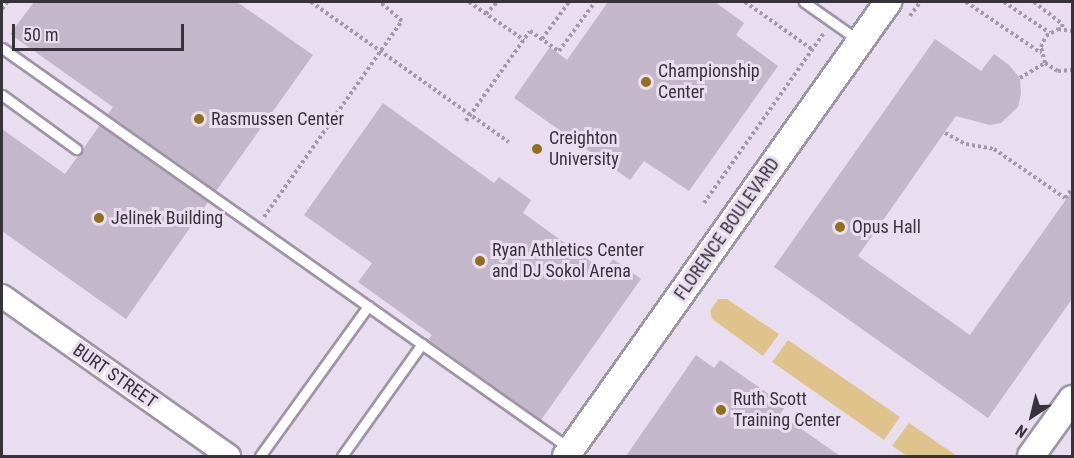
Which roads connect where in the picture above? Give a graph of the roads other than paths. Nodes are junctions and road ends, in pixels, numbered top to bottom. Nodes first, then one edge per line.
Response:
1 (804, 2) edge
2 (888, 2) edge
3 (860, 41) junction
4 (2, 48) edge
5 (2, 95) edge
6 (76, 149) dead end
7 (2, 296) edge
8 (368, 306) junction
9 (422, 344) junction
10 (1072, 399) edge
11 (568, 453) edge
12 (229, 456) edge
13 (260, 456) edge
14 (342, 456) edge
15 (1031, 456) edge

1 - 3 lane
2 - 3 main road, FLORENCE BOULEVARD
3 - 11 main road, FLORENCE BOULEVARD
4 - 8 lane
5 - 6 lane
7 - 12 street, BURT STREET
8 - 9 lane
8 - 13 lane
9 - 11 lane
9 - 14 lane
10 - 15 main road

